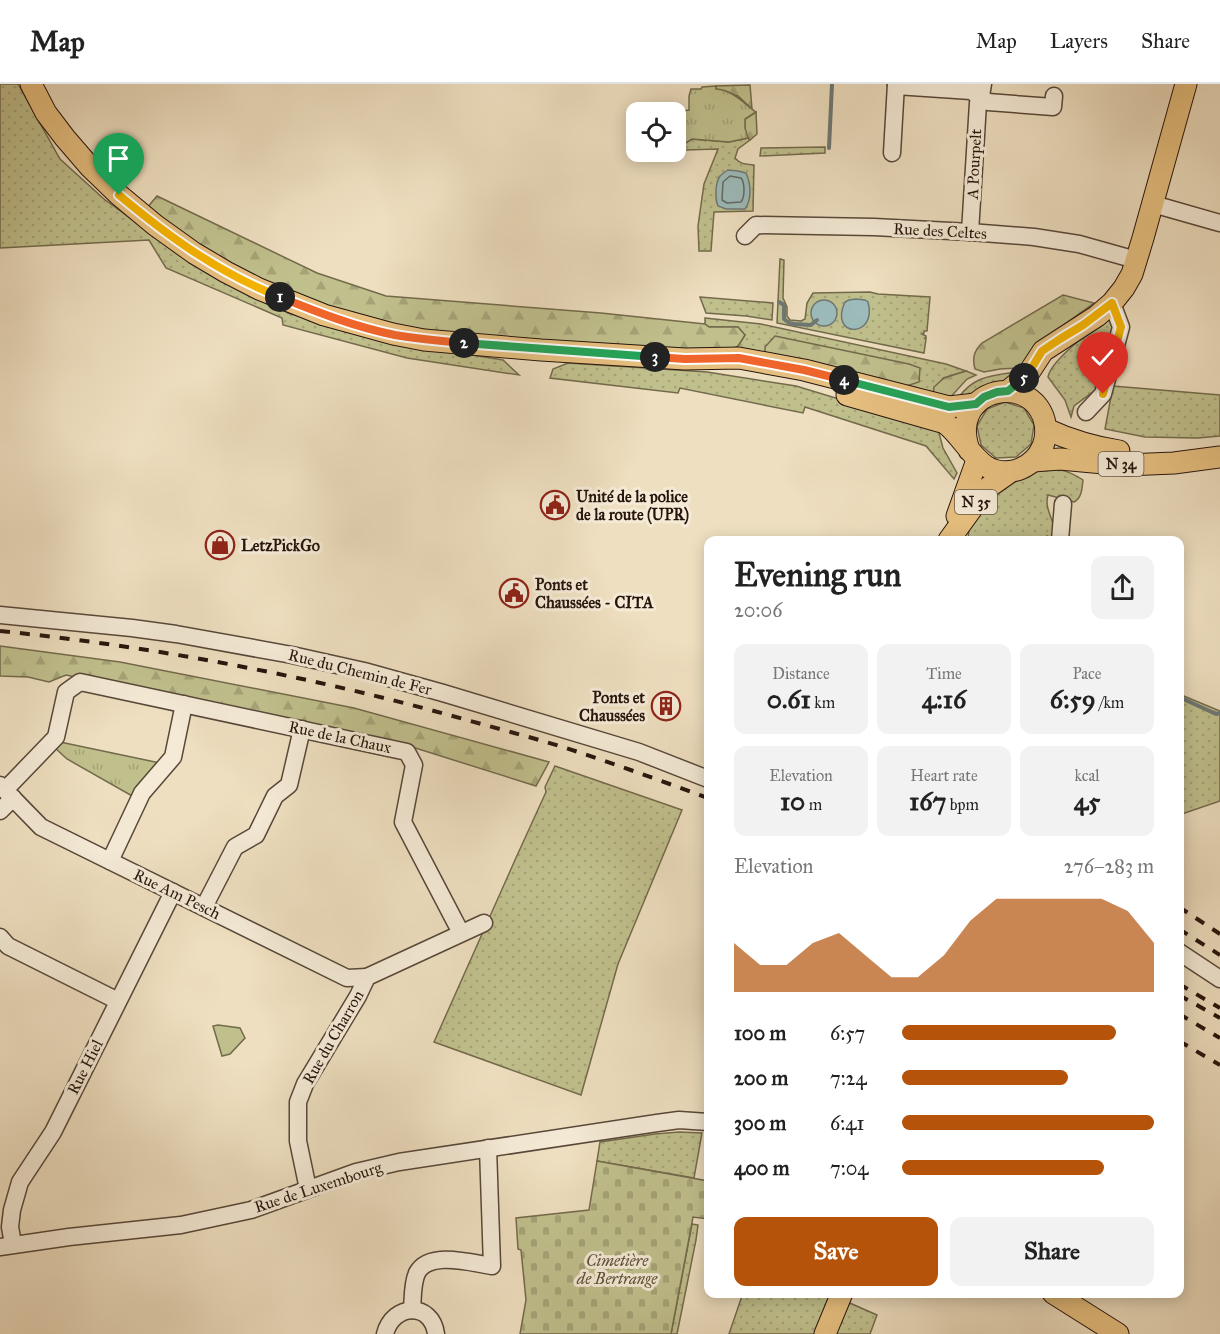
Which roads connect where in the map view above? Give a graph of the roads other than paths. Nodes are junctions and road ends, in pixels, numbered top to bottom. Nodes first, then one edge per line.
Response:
1 (31, 84) edge
2 (1186, 84) edge
3 (896, 85) edge
4 (981, 90) edge
5 (1054, 96) dead end
6 (892, 153) dead end
7 (1153, 204) junction
8 (1220, 223) edge
9 (970, 232) junction
10 (745, 236) dead end
11 (1136, 260) junction
12 (1112, 303) junction
13 (1083, 325) junction
14 (685, 359) junction
15 (1008, 391) junction
16 (976, 404) junction
17 (1038, 407) junction
18 (1086, 412) dead end
19 (1046, 429) junction
20 (973, 455) junction
21 (1214, 458) edge
22 (1033, 461) junction
23 (1011, 472) junction
24 (1063, 504) dead end
25 (949, 536) edge
26 (951, 536) edge
27 (1060, 536) edge
28 (0, 615) edge
29 (184, 704) junction
30 (302, 729) junction
31 (704, 777) edge
32 (6, 791) edge
33 (0, 811) edge
34 (110, 861) junction
35 (173, 892) junction
36 (204, 907) junction
37 (484, 923) dead end
38 (460, 933) junction
39 (3, 946) edge
40 (1184, 955) edge
41 (367, 976) junction
42 (1220, 979) edge
43 (118, 1001) junction
44 (704, 1122) edge
45 (488, 1148) junction
46 (308, 1189) junction
47 (7, 1245) edge
48 (840, 1298) edge
49 (1061, 1298) edge
50 (412, 1310) junction
51 (385, 1334) edge
52 (436, 1334) edge
53 (825, 1334) edge
54 (1118, 1334) edge

1 - 14 main road
2 - 7 main road
3 - 4 street
3 - 6 street
4 - 5 street
4 - 9 street, A Pourpelt
7 - 8 street
7 - 11 main road
9 - 10 street, Rue des Celtes
9 - 11 street, Rue des Celtes
11 - 12 main road
12 - 13 main road
12 - 18 street
13 - 15 main road
13 - 17 main road
14 - 16 main road
14 - 20 main road
15 - 16 main road
15 - 17 main road
16 - 20 main road
17 - 19 main road
19 - 21 main road, N 34
19 - 22 main road
20 - 23 main road
20 - 25 main road, N 35
21 - 22 main road, N 34
22 - 23 main road, N 34
23 - 26 main road, N 35
24 - 27 street
28 - 31 street, Rue du Chemin de Fer
29 - 30 street, Rue de la Chaux
29 - 32 street, Rue de la Chaux
29 - 34 street
30 - 36 street
30 - 38 street, Rue de la Chaux
32 - 33 street, Rue de la Chaux
32 - 34 street, Rue Am Pesch
34 - 35 street, Rue Am Pesch
35 - 36 street, Rue Am Pesch
35 - 43 street, Rue Hiel
36 - 41 street, Rue Am Pesch
37 - 38 street, Rue du Charron
38 - 41 street, Rue du Charron
39 - 43 street
40 - 42 street
41 - 46 street, Rue du Charron
43 - 47 street, Rue Hiel
44 - 45 street, Rue de Luxembourg
45 - 46 street, Rue de Luxembourg
45 - 50 street
46 - 47 street, Rue de Luxembourg
48 - 53 main road
49 - 54 main road
50 - 51 street
50 - 52 street

